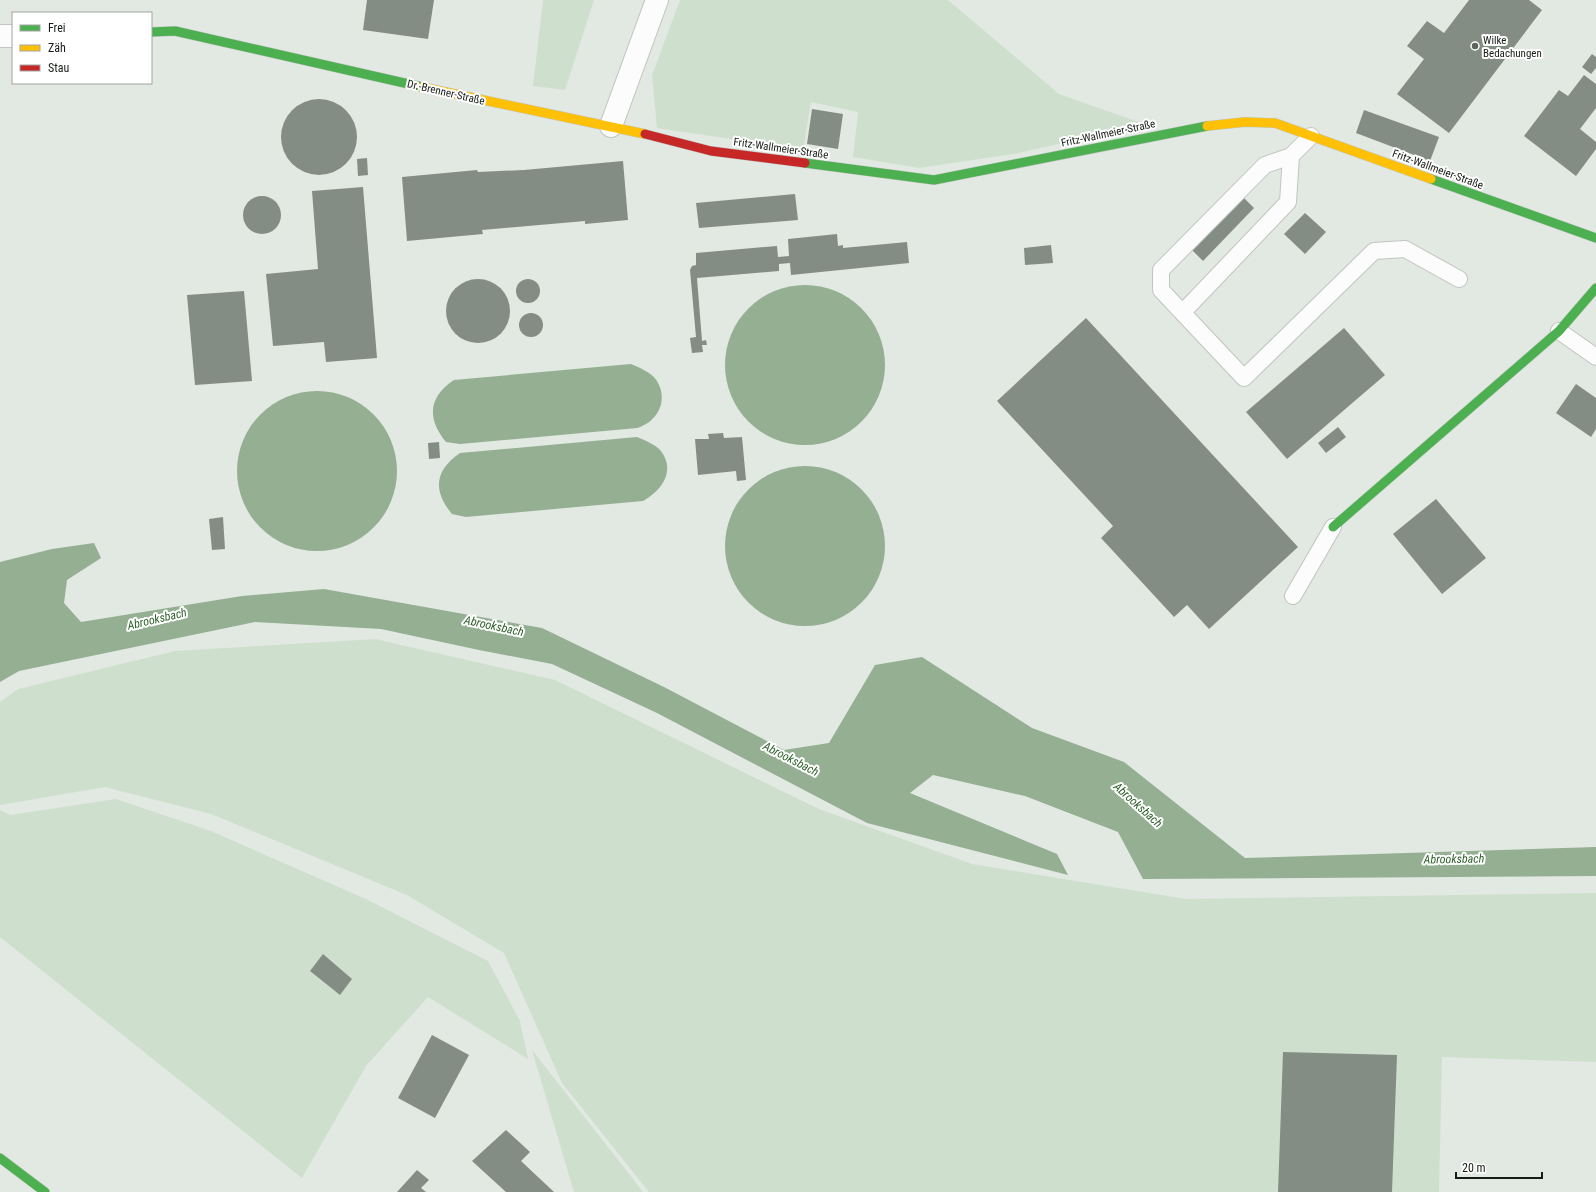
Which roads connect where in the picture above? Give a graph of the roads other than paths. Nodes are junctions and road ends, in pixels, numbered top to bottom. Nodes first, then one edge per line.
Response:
1 (657, 0) edge
2 (152, 32) edge
3 (0, 36) edge
4 (12, 36) edge
5 (611, 126) junction
6 (1311, 136) junction
7 (1291, 156) junction
8 (1596, 238) edge
9 (1459, 279) dead end
10 (1596, 288) edge
11 (1183, 312) junction
12 (1559, 331) junction
13 (1596, 357) edge
14 (1333, 527) joint
15 (1293, 596) dead end
16 (0, 1158) edge
17 (45, 1192) edge

1 - 5 street
2 - 5 street, Dr.-Brenner-Straße
3 - 4 street
5 - 6 street, Fritz-Wallmeier-Straße
6 - 7 lane
6 - 8 street, Fritz-Wallmeier-Straße
7 - 11 lane
7 - 11 lane
9 - 11 lane
10 - 12 street
12 - 13 lane
12 - 14 street
14 - 15 lane
16 - 17 street

